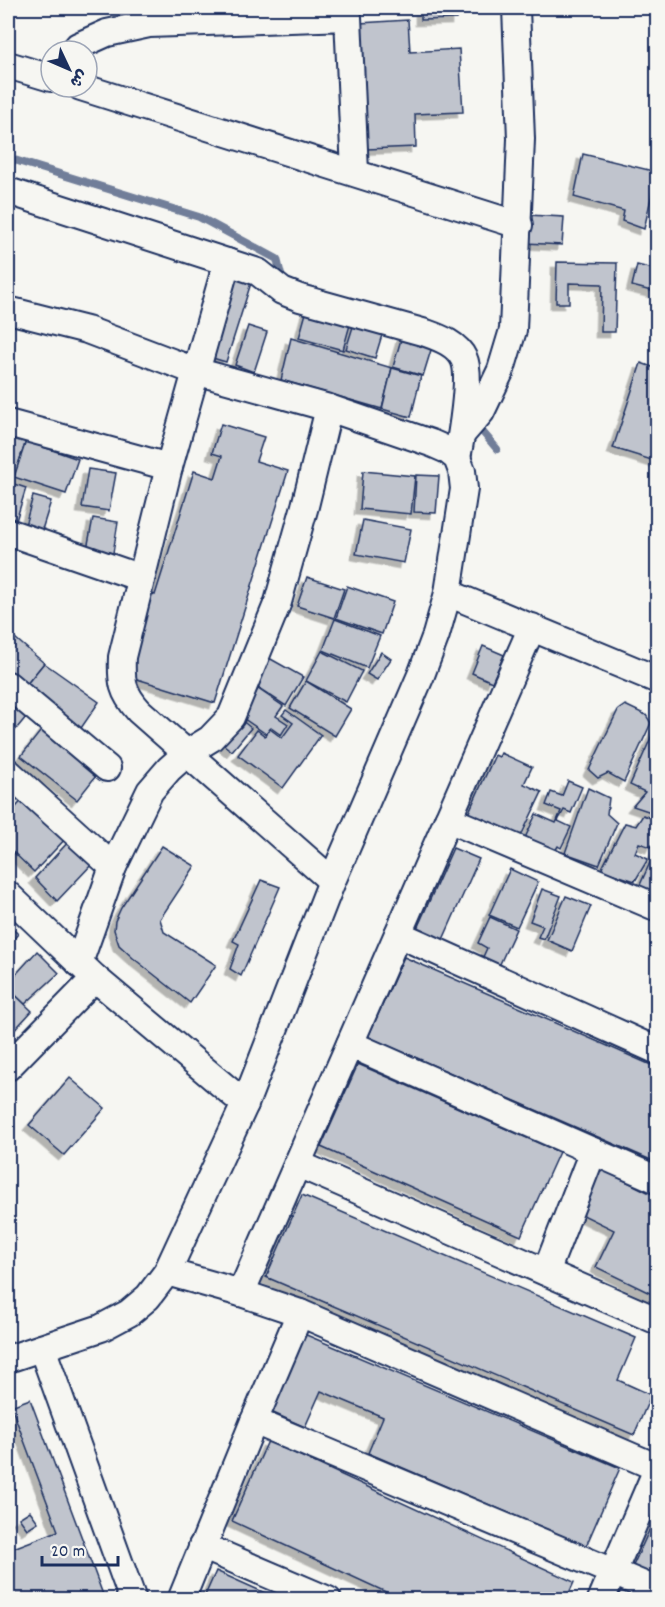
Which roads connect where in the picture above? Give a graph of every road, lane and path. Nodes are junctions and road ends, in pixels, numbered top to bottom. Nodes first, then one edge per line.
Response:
1 (516, 8) edge
2 (348, 12) edge
3 (94, 39) edge
4 (8, 65) edge
5 (39, 74) edge
6 (99, 93) edge
7 (355, 172) junction
8 (8, 191) edge
9 (519, 225) junction
10 (227, 262) junction
11 (8, 310) edge
12 (195, 371) junction
13 (328, 408) junction
14 (8, 423) edge
15 (460, 446) junction
16 (169, 467) junction
17 (8, 532) edge
18 (141, 578) junction
19 (448, 593) junction
20 (532, 627) junction
21 (657, 680) edge
22 (8, 685) edge
23 (187, 753) junction
24 (107, 768) dead end
25 (8, 772) edge
26 (448, 819) junction
27 (113, 867) junction
28 (332, 881) junction
29 (8, 895) edge
30 (657, 908) edge
31 (398, 934) junction
32 (87, 971) junction
33 (350, 1044) junction
34 (657, 1051) edge
35 (8, 1067) edge
36 (245, 1104) junction
37 (592, 1151) junction
38 (298, 1164) junction
39 (657, 1180) edge
40 (167, 1272) junction
41 (546, 1272) junction
42 (241, 1293) junction
43 (300, 1313) junction
44 (657, 1321) edge
45 (42, 1348) junction
46 (8, 1359) edge
47 (254, 1421) junction
48 (657, 1468) edge
49 (202, 1546) junction
50 (612, 1572) junction
51 (657, 1591) edge
52 (133, 1599) edge
53 (180, 1599) edge
54 (328, 1599) edge
55 (601, 1599) edge

1 - 9 street
2 - 3 street
2 - 7 street
4 - 5 street
6 - 7 street
7 - 9 street
8 - 10 street
9 - 15 street
10 - 12 street
10 - 15 street
11 - 12 street
12 - 13 street
12 - 16 street
13 - 15 street
13 - 23 street
14 - 16 street
15 - 19 street
16 - 18 street
17 - 18 street
18 - 23 street
19 - 20 street
19 - 28 street
20 - 21 street
20 - 26 street
22 - 24 street
23 - 27 street
23 - 28 street
25 - 27 street
26 - 30 street
26 - 31 street
27 - 32 street
28 - 36 street
29 - 32 street
31 - 33 street
31 - 34 street
32 - 35 street
32 - 36 street
33 - 37 street
33 - 38 street
36 - 40 street
37 - 39 street
37 - 41 street
38 - 41 street
38 - 42 street
40 - 42 street
40 - 45 street
41 - 44 street
42 - 43 street
43 - 47 street
43 - 48 street
45 - 46 street
45 - 52 street
47 - 49 street
47 - 50 street
48 - 50 street
49 - 53 street
49 - 54 street
50 - 51 street
50 - 55 street

